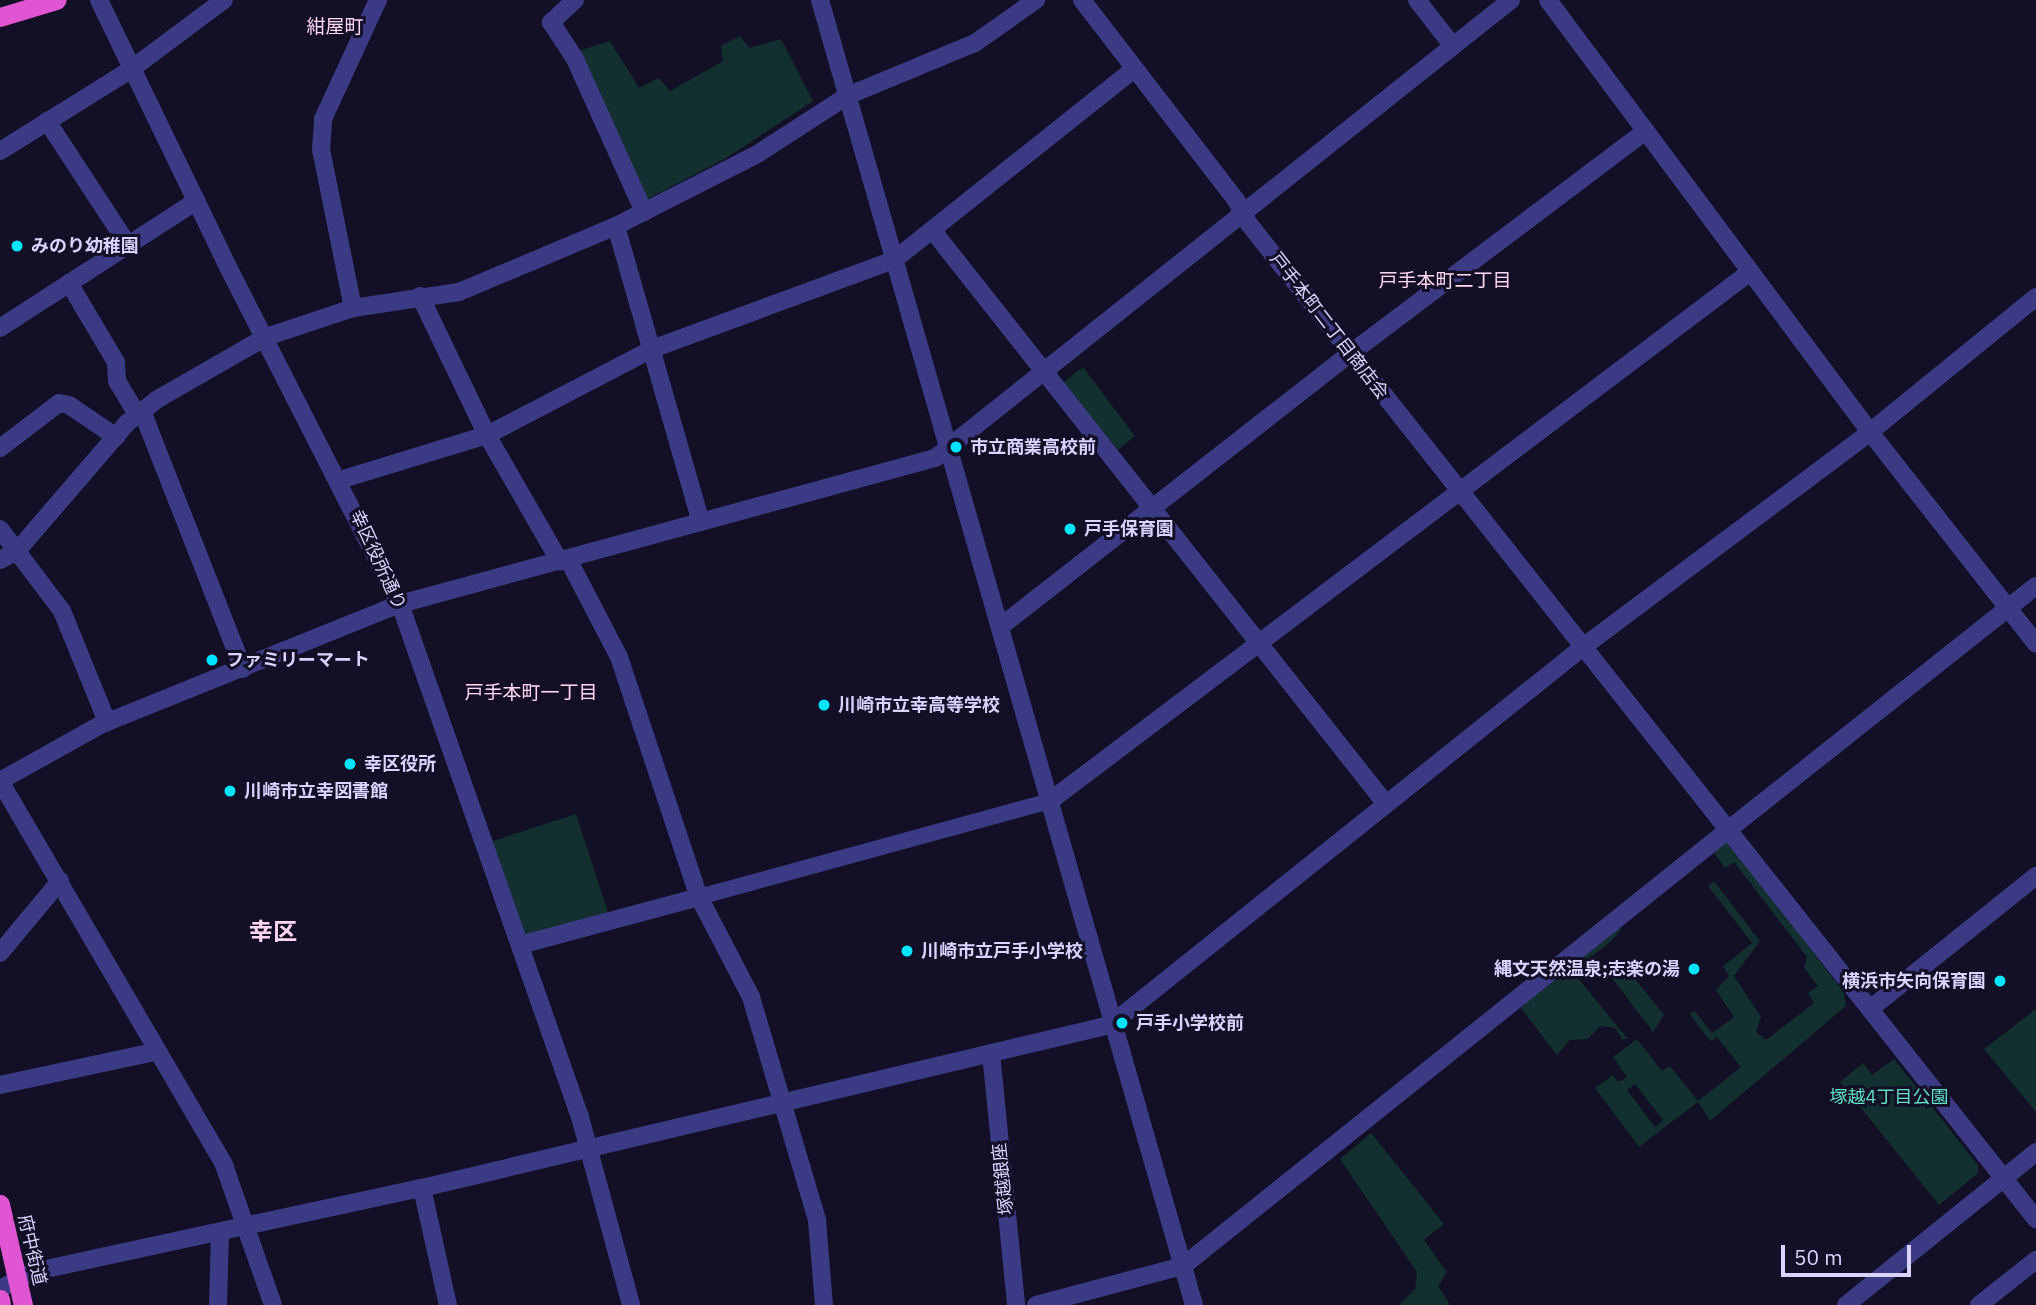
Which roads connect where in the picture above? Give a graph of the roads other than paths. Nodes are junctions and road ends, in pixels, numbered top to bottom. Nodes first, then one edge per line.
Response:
1 (56, 0) edge
2 (99, 0) edge
3 (224, 0) edge
4 (378, 0) edge
5 (575, 0) edge
6 (820, 0) edge
7 (1036, 0) edge
8 (1082, 0) edge
9 (1417, 0) edge
10 (1511, 0) edge
11 (1548, 0) edge
12 (22, 10) junction
13 (0, 17) edge
14 (0, 25) edge
15 (1452, 45) junction
16 (130, 69) junction
17 (1135, 69) junction
18 (848, 96) junction
19 (47, 121) junction
20 (1646, 131) junction
21 (0, 151) edge
22 (196, 201) junction
23 (644, 212) junction
24 (1243, 216) junction
25 (616, 226) junction
26 (933, 231) junction
27 (128, 245) junction
28 (894, 260) junction
29 (1750, 272) junction
30 (69, 283) junction
31 (420, 296) junction
32 (2036, 297) edge
33 (353, 308) junction
34 (0, 328) edge
35 (266, 337) junction
36 (652, 349) junction
37 (1351, 353) junction
38 (1046, 373) junction
39 (140, 413) junction
40 (1870, 432) junction
41 (487, 435) junction
42 (116, 437) junction
43 (0, 448) edge
44 (948, 449) junction
45 (340, 480) junction
46 (1462, 492) junction
47 (1153, 509) junction
48 (701, 522) junction
49 (0, 529) edge
50 (17, 551) junction
51 (0, 561) edge
52 (564, 561) junction
53 (2036, 586) edge
54 (400, 604) junction
55 (2007, 608) junction
56 (1000, 627) junction
57 (1259, 642) junction
58 (2036, 644) edge
59 (1583, 647) junction
60 (243, 669) junction
61 (107, 722) junction
62 (0, 781) edge
63 (1050, 801) junction
64 (1387, 804) junction
65 (1728, 830) junction
66 (2036, 877) edge
67 (60, 881) junction
68 (699, 897) junction
69 (520, 945) junction
70 (0, 953) edge
71 (1870, 1009) junction
72 (1110, 1025) junction
73 (154, 1052) junction
74 (991, 1053) junction
75 (0, 1085) edge
76 (785, 1102) junction
77 (589, 1149) junction
78 (2036, 1152) edge
79 (2004, 1178) junction
80 (422, 1188) junction
81 (0, 1204) edge
82 (2036, 1219) edge
83 (245, 1228) junction
84 (220, 1233) junction
85 (2036, 1260) edge
86 (1183, 1266) junction
87 (18, 1280) junction
88 (0, 1289) edge
89 (0, 1299) edge
90 (1, 1305) edge
91 (23, 1305) edge
92 (218, 1305) edge
93 (272, 1305) edge
94 (448, 1305) edge
95 (631, 1305) edge
96 (824, 1305) edge
97 (1016, 1305) edge
98 (1036, 1305) edge
99 (1194, 1305) edge
100 (1846, 1305) edge
101 (1979, 1305) edge

1 - 12 highway
2 - 16 street, 幸区役所通り
3 - 16 street
4 - 33 street
5 - 23 street
6 - 18 street
7 - 18 street
8 - 17 street, 戸手本町二丁目商店会
9 - 15 street
10 - 15 street
11 - 20 street
12 - 13 highway
12 - 14 highway
15 - 24 street
16 - 19 street
16 - 22 street, 幸区役所通り
17 - 24 street, 戸手本町二丁目商店会
17 - 26 street
18 - 23 street
18 - 28 street
19 - 21 street
19 - 27 street
20 - 29 street
20 - 37 street
22 - 27 street
22 - 35 street, 幸区役所通り
23 - 25 street
24 - 37 street, 戸手本町二丁目商店会
24 - 38 street
25 - 31 street
25 - 36 street
26 - 28 street
26 - 38 street
27 - 30 street
28 - 36 street
28 - 44 street
29 - 40 street
29 - 46 street
30 - 34 street
30 - 39 street
31 - 33 street
31 - 41 street
32 - 40 street
33 - 35 street
35 - 39 street
35 - 45 street, 幸区役所通り
36 - 41 street
36 - 48 street
37 - 46 street, 戸手本町二丁目商店会
37 - 47 street
38 - 44 street
38 - 47 street
39 - 42 street
39 - 60 street
40 - 55 street
40 - 59 street
41 - 45 street
41 - 52 street
42 - 43 street
42 - 50 street
44 - 48 street
44 - 56 street
45 - 54 street, 幸区役所通り
46 - 57 street
46 - 59 street, 戸手本町二丁目商店会
47 - 56 street
47 - 57 street
48 - 52 street
49 - 50 street
50 - 51 street
50 - 61 street
52 - 54 street
52 - 68 street
53 - 55 street
54 - 60 street
54 - 69 street, 幸区役所通り
55 - 58 street
55 - 65 street
56 - 63 street
57 - 63 street
57 - 64 street
59 - 64 street
59 - 65 street, 戸手本町二丁目商店会
60 - 61 street
61 - 62 street
62 - 67 street
63 - 68 street
63 - 72 street
64 - 72 street
65 - 71 street, 戸手本町二丁目商店会
65 - 86 street
66 - 71 street
67 - 70 street
67 - 73 street
68 - 69 street
68 - 76 street
69 - 77 street, 幸区役所通り
71 - 79 street, 戸手本町二丁目商店会
72 - 74 street
72 - 86 street
73 - 75 street
73 - 83 street
74 - 76 street
74 - 97 street, 塚越銀座
76 - 77 street
76 - 96 street
77 - 80 street
77 - 95 street, 幸区役所通り
78 - 79 street
79 - 82 street, 戸手本町二丁目商店会
79 - 100 street
80 - 83 street
80 - 94 street
81 - 87 highway, 府中街道
83 - 84 street
83 - 93 street
84 - 87 street
84 - 92 street
85 - 101 street
86 - 98 street
86 - 99 street
87 - 88 street
87 - 91 highway, 府中街道
89 - 90 highway

